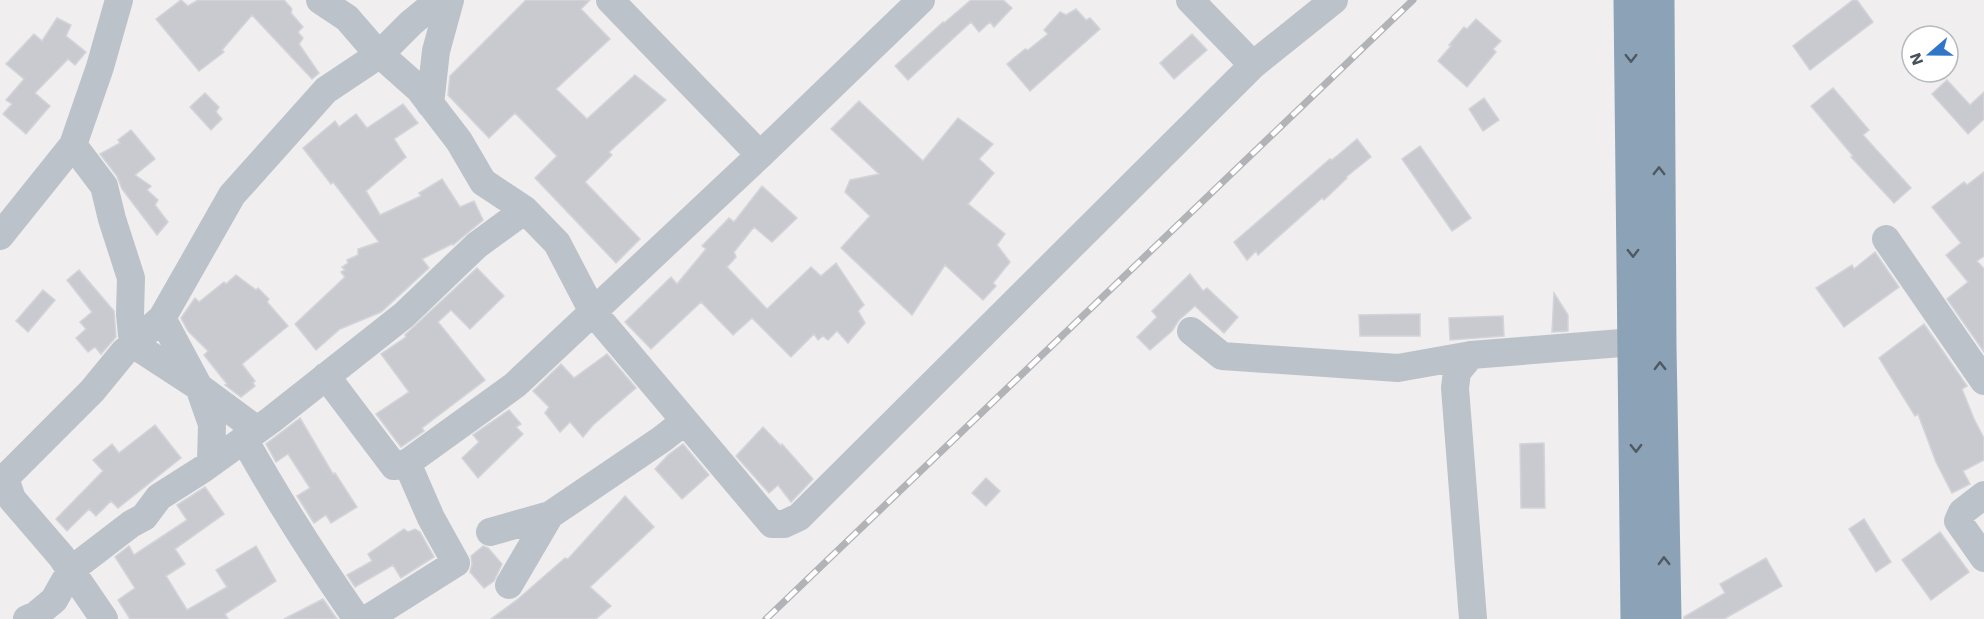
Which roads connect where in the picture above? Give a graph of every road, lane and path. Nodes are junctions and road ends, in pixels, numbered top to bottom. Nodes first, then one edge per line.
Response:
1 (119, 0) edge
2 (321, 0) edge
3 (439, 0) edge
4 (450, 0) edge
5 (610, 0) edge
6 (921, 0) edge
7 (1190, 0) edge
8 (1334, 0) edge
9 (1630, 0) edge
10 (1658, 0) edge
11 (380, 54) junction
12 (1253, 65) junction
13 (430, 104) junction
14 (73, 145) junction
15 (760, 155) junction
16 (525, 210) junction
17 (0, 236) edge
18 (1886, 238) dead end
19 (593, 312) junction
20 (162, 318) junction
21 (1191, 331) dead end
22 (1634, 342) junction
23 (133, 344) junction
24 (1471, 355) junction
25 (326, 376) junction
26 (1984, 381) edge
27 (199, 387) junction
28 (685, 421) junction
29 (251, 435) junction
30 (211, 463) junction
31 (407, 463) junction
32 (3, 475) edge
33 (1984, 495) edge
34 (550, 515) junction
35 (489, 532) dead end
36 (1984, 558) edge
37 (71, 570) junction
38 (509, 585) dead end
39 (27, 619) edge
40 (104, 619) edge
41 (357, 619) edge
42 (367, 619) edge
43 (1473, 619) edge
44 (1637, 619) edge
45 (1665, 619) edge

1 - 14 street
2 - 11 street
3 - 11 street
4 - 13 street
5 - 15 street
6 - 15 street
7 - 12 street
8 - 12 street
9 -> 22 highway
45 -> 10 highway
11 - 13 street
11 - 20 street
12 - 28 street
13 - 16 street
14 - 17 street
14 - 23 street
15 - 19 street
16 - 19 street
16 - 25 street
18 - 26 street
19 - 28 street
19 - 31 street
20 - 23 street
20 - 27 street
21 - 24 street
22 - 24 street
22 -> 44 highway
23 - 27 street
23 - 32 street
24 - 43 street
25 - 29 street
25 - 31 street
27 - 29 street
27 - 30 street
28 - 34 street
29 - 30 street
29 - 41 street
30 - 37 street
31 - 42 street
32 - 37 street
33 - 36 street
34 - 35 street
34 - 38 street
37 - 39 street
37 - 40 street

